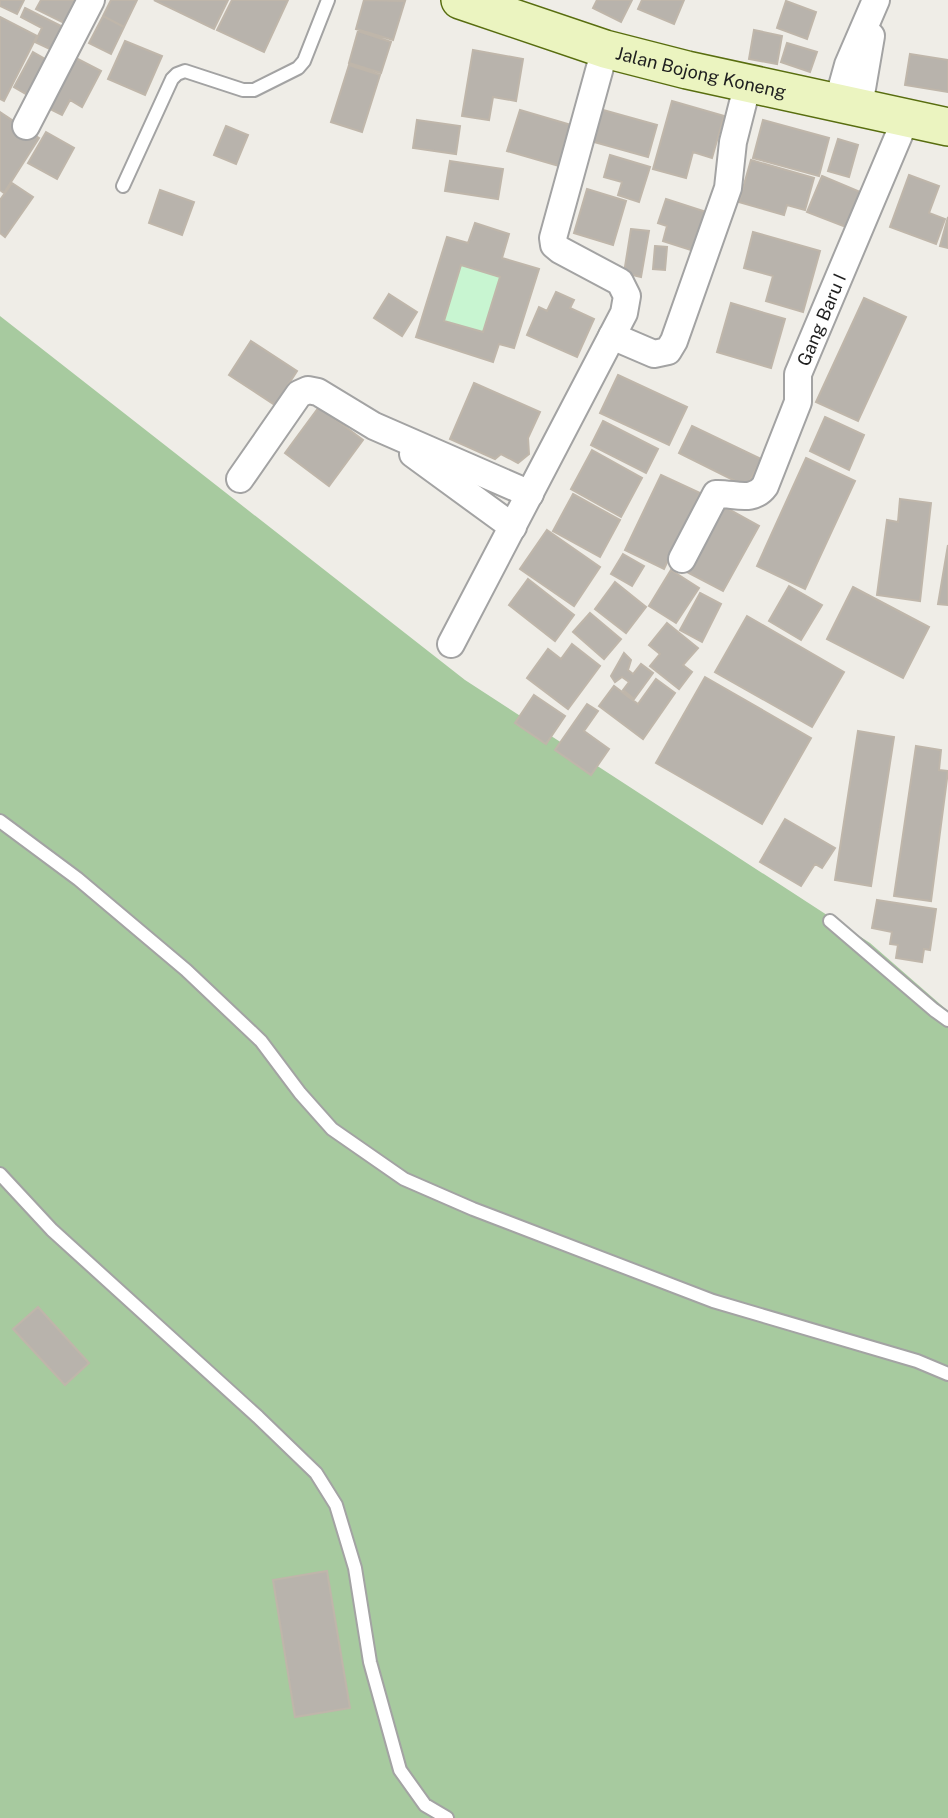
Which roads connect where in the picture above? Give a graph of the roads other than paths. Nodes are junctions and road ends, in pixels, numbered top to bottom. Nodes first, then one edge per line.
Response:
1 (91, 0) edge
2 (328, 0) edge
3 (460, 0) edge
4 (876, 0) edge
5 (605, 48) junction
6 (757, 85) junction
7 (848, 104) junction
8 (907, 116) junction
9 (26, 126) dead end
10 (948, 127) edge
11 (123, 186) dead end
12 (612, 336) junction
13 (374, 426) junction
14 (240, 479) dead end
15 (530, 494) junction
16 (513, 527) junction
17 (682, 559) dead end
18 (451, 644) dead end
19 (0, 821) edge
20 (830, 921) dead end
21 (948, 1020) edge
22 (0, 1174) edge
23 (948, 1374) edge
24 (447, 1818) edge

1 - 9 street
2 - 11 lane
3 - 5 street, Jalan Bojong Koneng
4 - 7 street
4 - 7 street
5 - 6 street, Jalan Bojong Koneng
5 - 12 street
6 - 7 street, Jalan Bojong Koneng
6 - 12 street
7 - 8 street, Jalan Bojong Koneng
8 - 10 street, Jalan Bojong Koneng
8 - 17 street, Gang Baru I
12 - 15 street
13 - 14 street
13 - 15 street
13 - 16 street
15 - 16 street
16 - 18 street
19 - 23 lane
20 - 21 lane
22 - 24 lane

